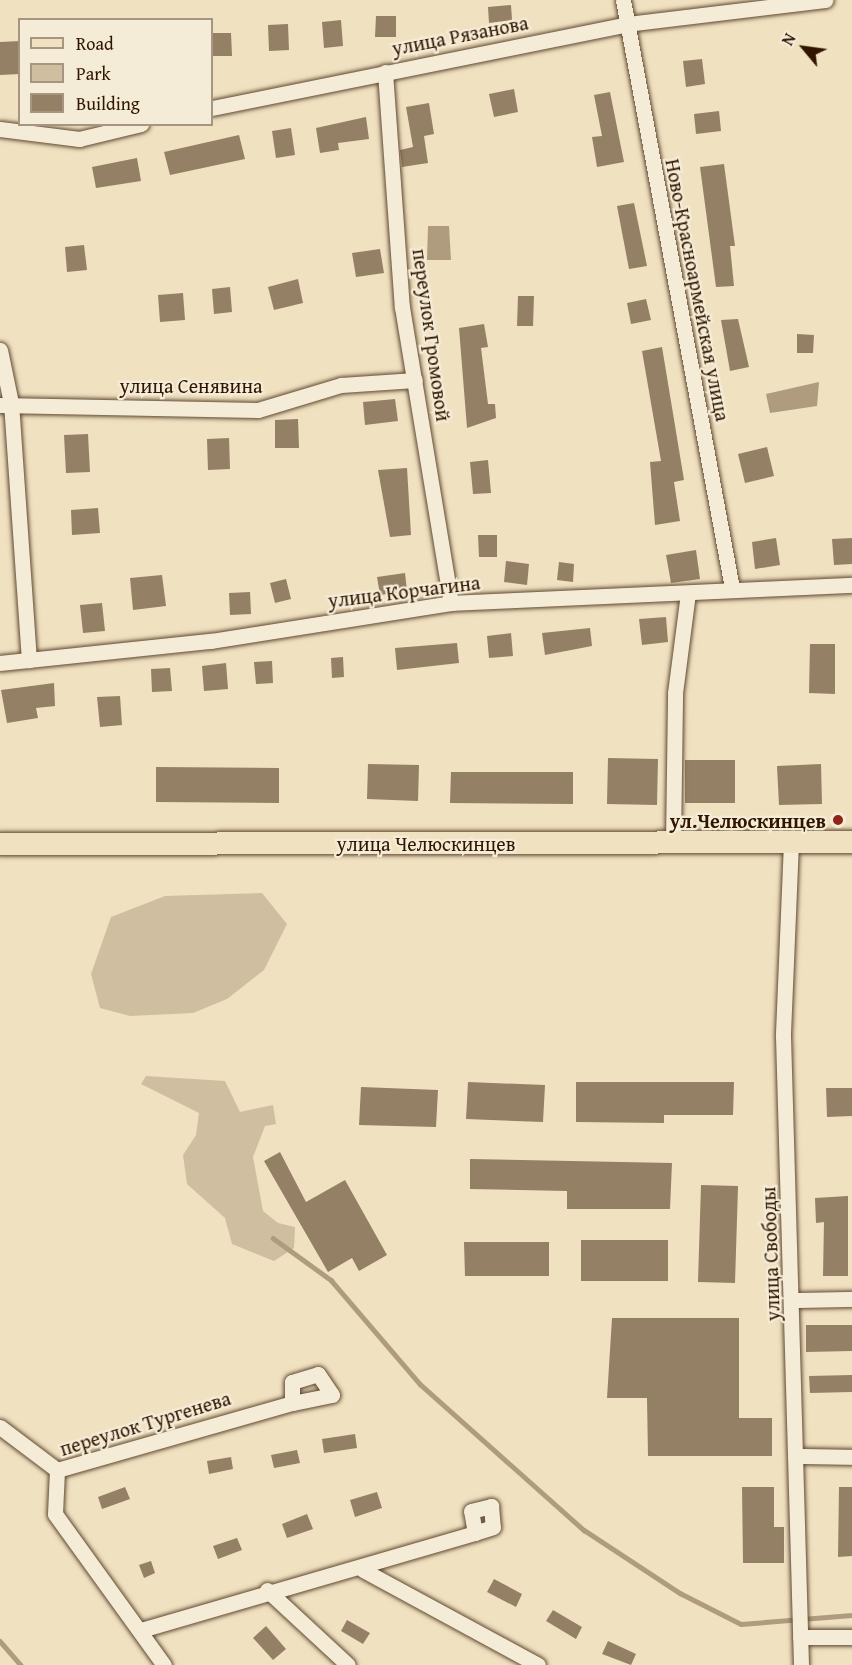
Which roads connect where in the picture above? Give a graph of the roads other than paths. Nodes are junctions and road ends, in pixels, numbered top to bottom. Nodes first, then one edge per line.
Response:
1 (623, 0) edge
2 (826, 0) edge
3 (627, 24) junction
4 (385, 72) junction
5 (213, 108) edge
6 (133, 126) edge
7 (0, 129) edge
8 (0, 350) edge
9 (416, 380) junction
10 (6, 404) edge
11 (852, 585) edge
12 (732, 588) junction
13 (688, 593) junction
14 (451, 603) junction
15 (29, 660) junction
16 (0, 663) edge
17 (673, 842) junction
18 (791, 842) junction
19 (852, 842) edge
20 (0, 844) edge
21 (852, 1299) edge
22 (793, 1300) junction
23 (292, 1403) dead end
24 (0, 1427) edge
25 (797, 1456) junction
26 (852, 1457) edge
27 (57, 1470) junction
28 (475, 1533) dead end
29 (363, 1570) junction
30 (267, 1590) junction
31 (141, 1630) junction
32 (800, 1637) junction
33 (852, 1637) edge
34 (164, 1665) edge
35 (348, 1665) edge
36 (538, 1665) edge
37 (801, 1665) edge

1 - 3 street, Ново-Красноармейская улица
2 - 3 street, улица Рязанова
3 - 4 street, улица Рязанова
3 - 12 street, Ново-Красноармейская улица
4 - 5 street, улица Рязанова
4 - 9 street, переулок Громовой
6 - 7 street
8 - 10 street
9 - 10 street, улица Сенявина
9 - 14 street, переулок Громовой
10 - 15 street
11 - 12 street, улица Корчагина
12 - 13 street, улица Корчагина
13 - 14 street, улица Корчагина
13 - 17 street
14 - 15 street, улица Корчагина
15 - 16 street, улица Корчагина
17 - 18 main road, улица Челюскинцев
17 - 20 main road, улица Челюскинцев
18 - 19 main road, улица Челюскинцев
18 - 22 street, улица Свободы
21 - 22 street
22 - 25 street, улица Свободы
23 - 27 street, переулок Тургенева
24 - 27 street
25 - 26 street
25 - 32 street, улица Свободы
27 - 31 street, переулок Тургенева
28 - 29 street
29 - 30 street
29 - 36 street
30 - 31 street
30 - 35 street
31 - 34 street, переулок Тургенева
32 - 33 street
32 - 37 street, улица Свободы

